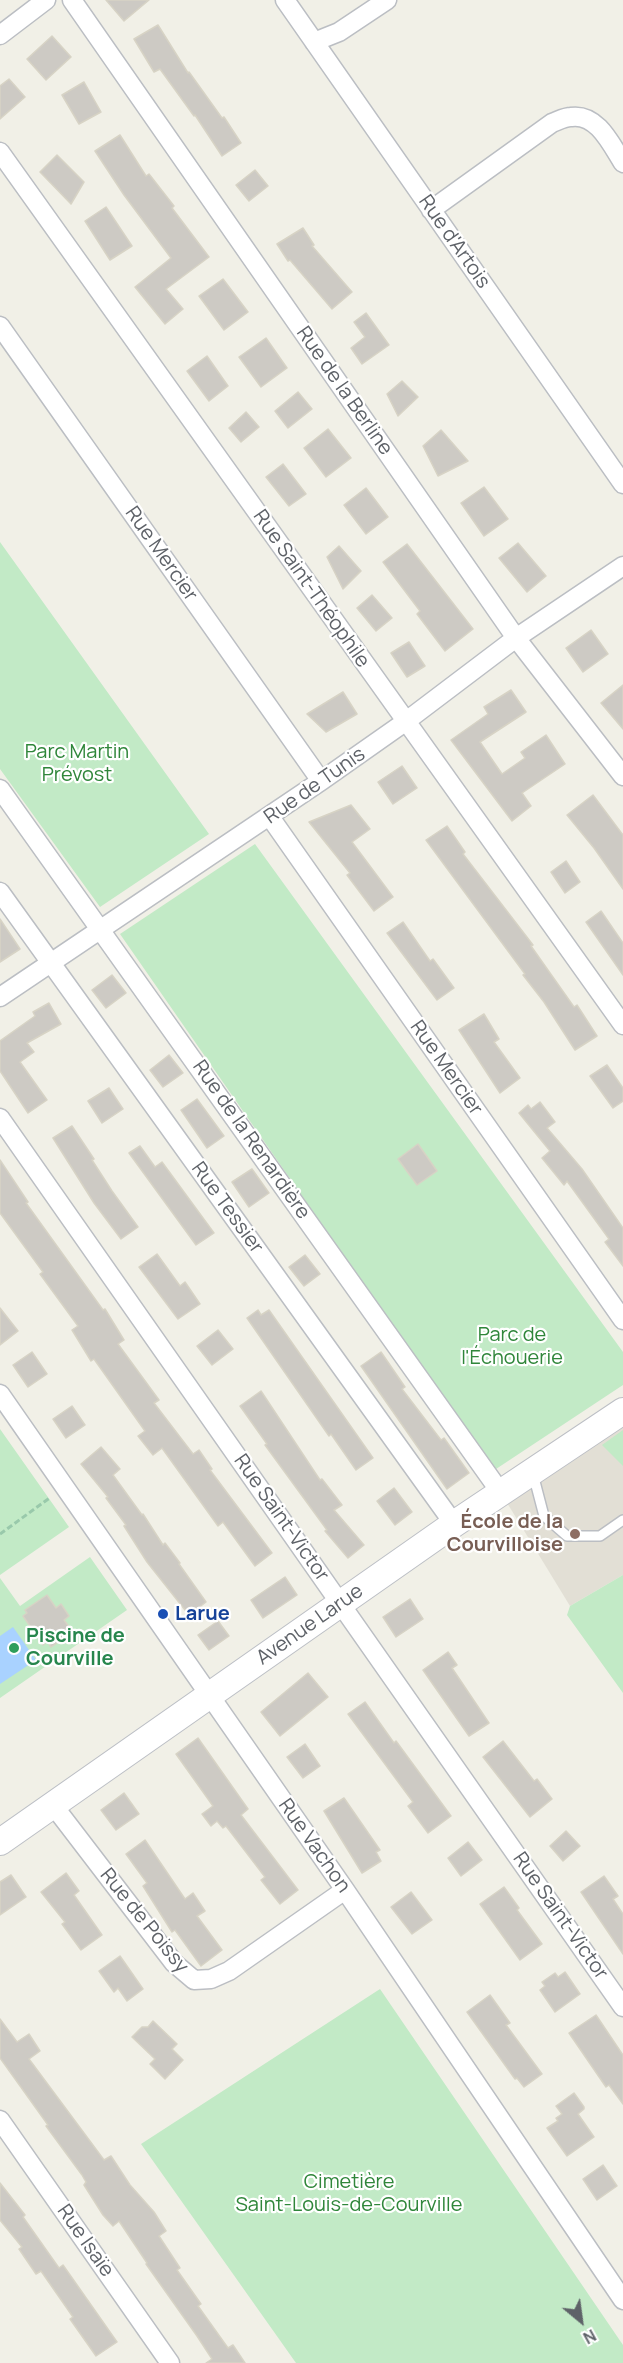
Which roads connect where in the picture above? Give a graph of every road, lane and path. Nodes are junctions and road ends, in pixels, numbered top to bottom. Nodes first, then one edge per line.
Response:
1 (46, 0) edge
2 (72, 0) edge
3 (285, 0) edge
4 (387, 0) edge
5 (0, 34) edge
6 (314, 42) junction
7 (0, 152) edge
8 (623, 163) edge
9 (431, 210) junction
10 (0, 326) edge
11 (623, 484) edge
12 (623, 566) edge
13 (516, 638) junction
14 (405, 722) junction
15 (623, 776) edge
16 (321, 782) junction
17 (0, 789) edge
18 (270, 817) junction
19 (0, 892) edge
20 (102, 930) junction
21 (50, 963) junction
22 (0, 997) edge
23 (623, 1025) edge
24 (0, 1118) edge
25 (623, 1320) edge
26 (0, 1394) edge
27 (623, 1411) edge
28 (532, 1472) junction
29 (64, 1487) junction
30 (501, 1493) junction
31 (623, 1520) edge
32 (454, 1524) junction
33 (0, 1534) edge
34 (342, 1604) junction
35 (208, 1695) junction
36 (53, 1805) junction
37 (0, 1842) edge
38 (345, 1890) junction
39 (623, 2007) edge
40 (0, 2120) edge
41 (623, 2300) edge
42 (167, 2362) edge

1 - 5 street
2 - 13 street, Rue de la Berline
3 - 6 street, Rue d'Artois
4 - 6 street
6 - 9 street, Rue d'Artois
7 - 14 street, Rue Saint-Théophile
8 - 9 street
9 - 11 street, Rue d'Artois
10 - 16 street, Rue Mercier
12 - 13 street, Rue de Tunis
13 - 14 street, Rue de Tunis
13 - 15 street, Rue de la Berline
14 - 16 street, Rue de Tunis
14 - 23 street, Rue Saint-Théophile
16 - 18 street, Rue de Tunis
17 - 20 street, Rue de la Renardière
18 - 20 street, Rue de Tunis
18 - 25 street, Rue Mercier
19 - 21 street, Rue Tessier
20 - 21 street, Rue de Tunis
20 - 30 street, Rue de la Renardière
21 - 22 street, Rue de Tunis
21 - 32 street, Rue Tessier
24 - 34 street, Rue Saint-Victor
26 - 29 street, Rue Vachon
27 - 28 street, Avenue Larue
28 - 30 street, Avenue Larue
28 - 31 lane
29 - 33 path
29 - 35 street, Rue Vachon
30 - 32 street, Avenue Larue
32 - 34 street, Avenue Larue
34 - 35 street, Avenue Larue
34 - 39 street, Rue Saint-Victor
35 - 36 street, Avenue Larue
35 - 38 street, Rue Vachon
36 - 37 street, Avenue Larue
36 - 38 street, Rue de Poissy
38 - 41 street, Rue Vachon
40 - 42 street, Rue Isaïe

